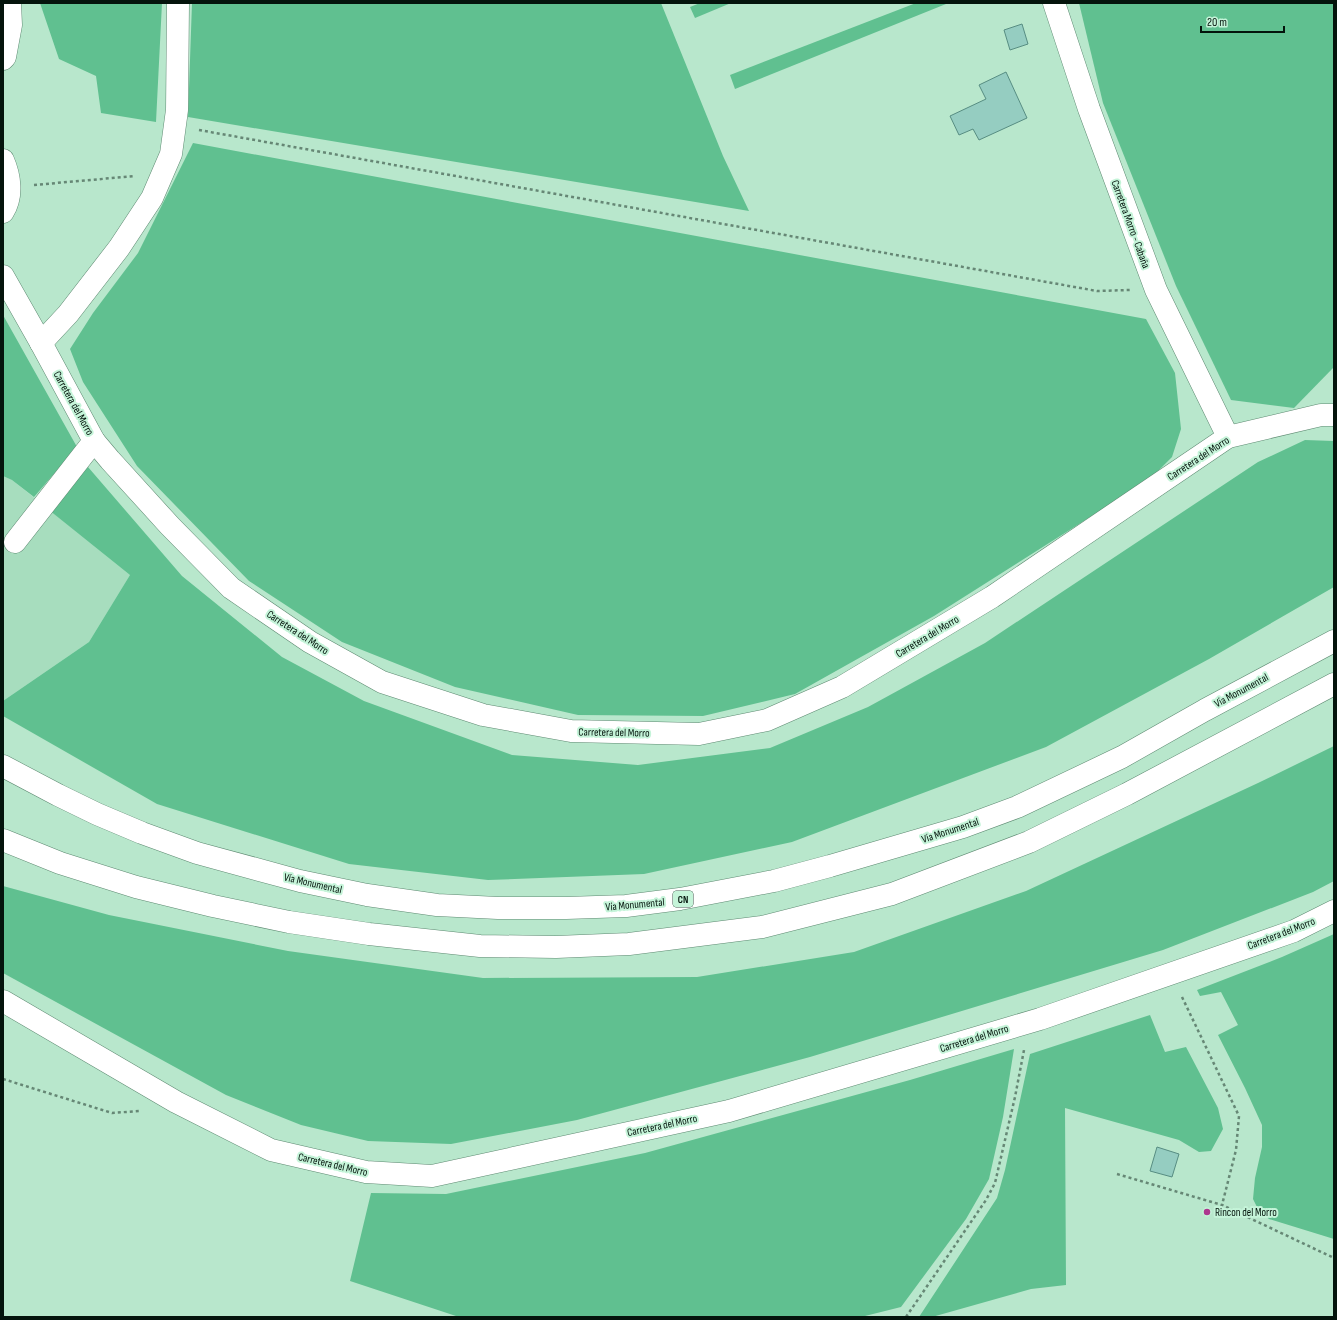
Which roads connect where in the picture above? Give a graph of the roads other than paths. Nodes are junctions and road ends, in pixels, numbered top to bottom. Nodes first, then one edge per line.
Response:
1 (10, 3) edge
2 (178, 3) edge
3 (1054, 3) edge
4 (3, 59) edge
5 (3, 160) edge
6 (3, 212) edge
7 (3, 276) edge
8 (41, 343) junction
9 (1334, 398) edge
10 (1328, 415) edge
11 (1228, 437) junction
12 (94, 440) junction
13 (15, 542) dead end
14 (1334, 641) edge
15 (1334, 684) edge
16 (3, 766) edge
17 (3, 840) edge
18 (1334, 911) edge
19 (3, 1001) edge

1 - 4 main road
2 - 8 main road
3 - 11 main road, Carretera Morro - Cabaña
5 - 6 main road
7 - 8 main road, Carretera del Morro
8 - 12 main road, Carretera del Morro
9 - 10 main road
10 - 11 main road, Carretera del Morro
11 - 12 main road, Carretera del Morro
12 - 13 main road
14 - 16 main road, Vía Monumental / CN
15 - 17 main road
18 - 19 main road, Carretera del Morro

